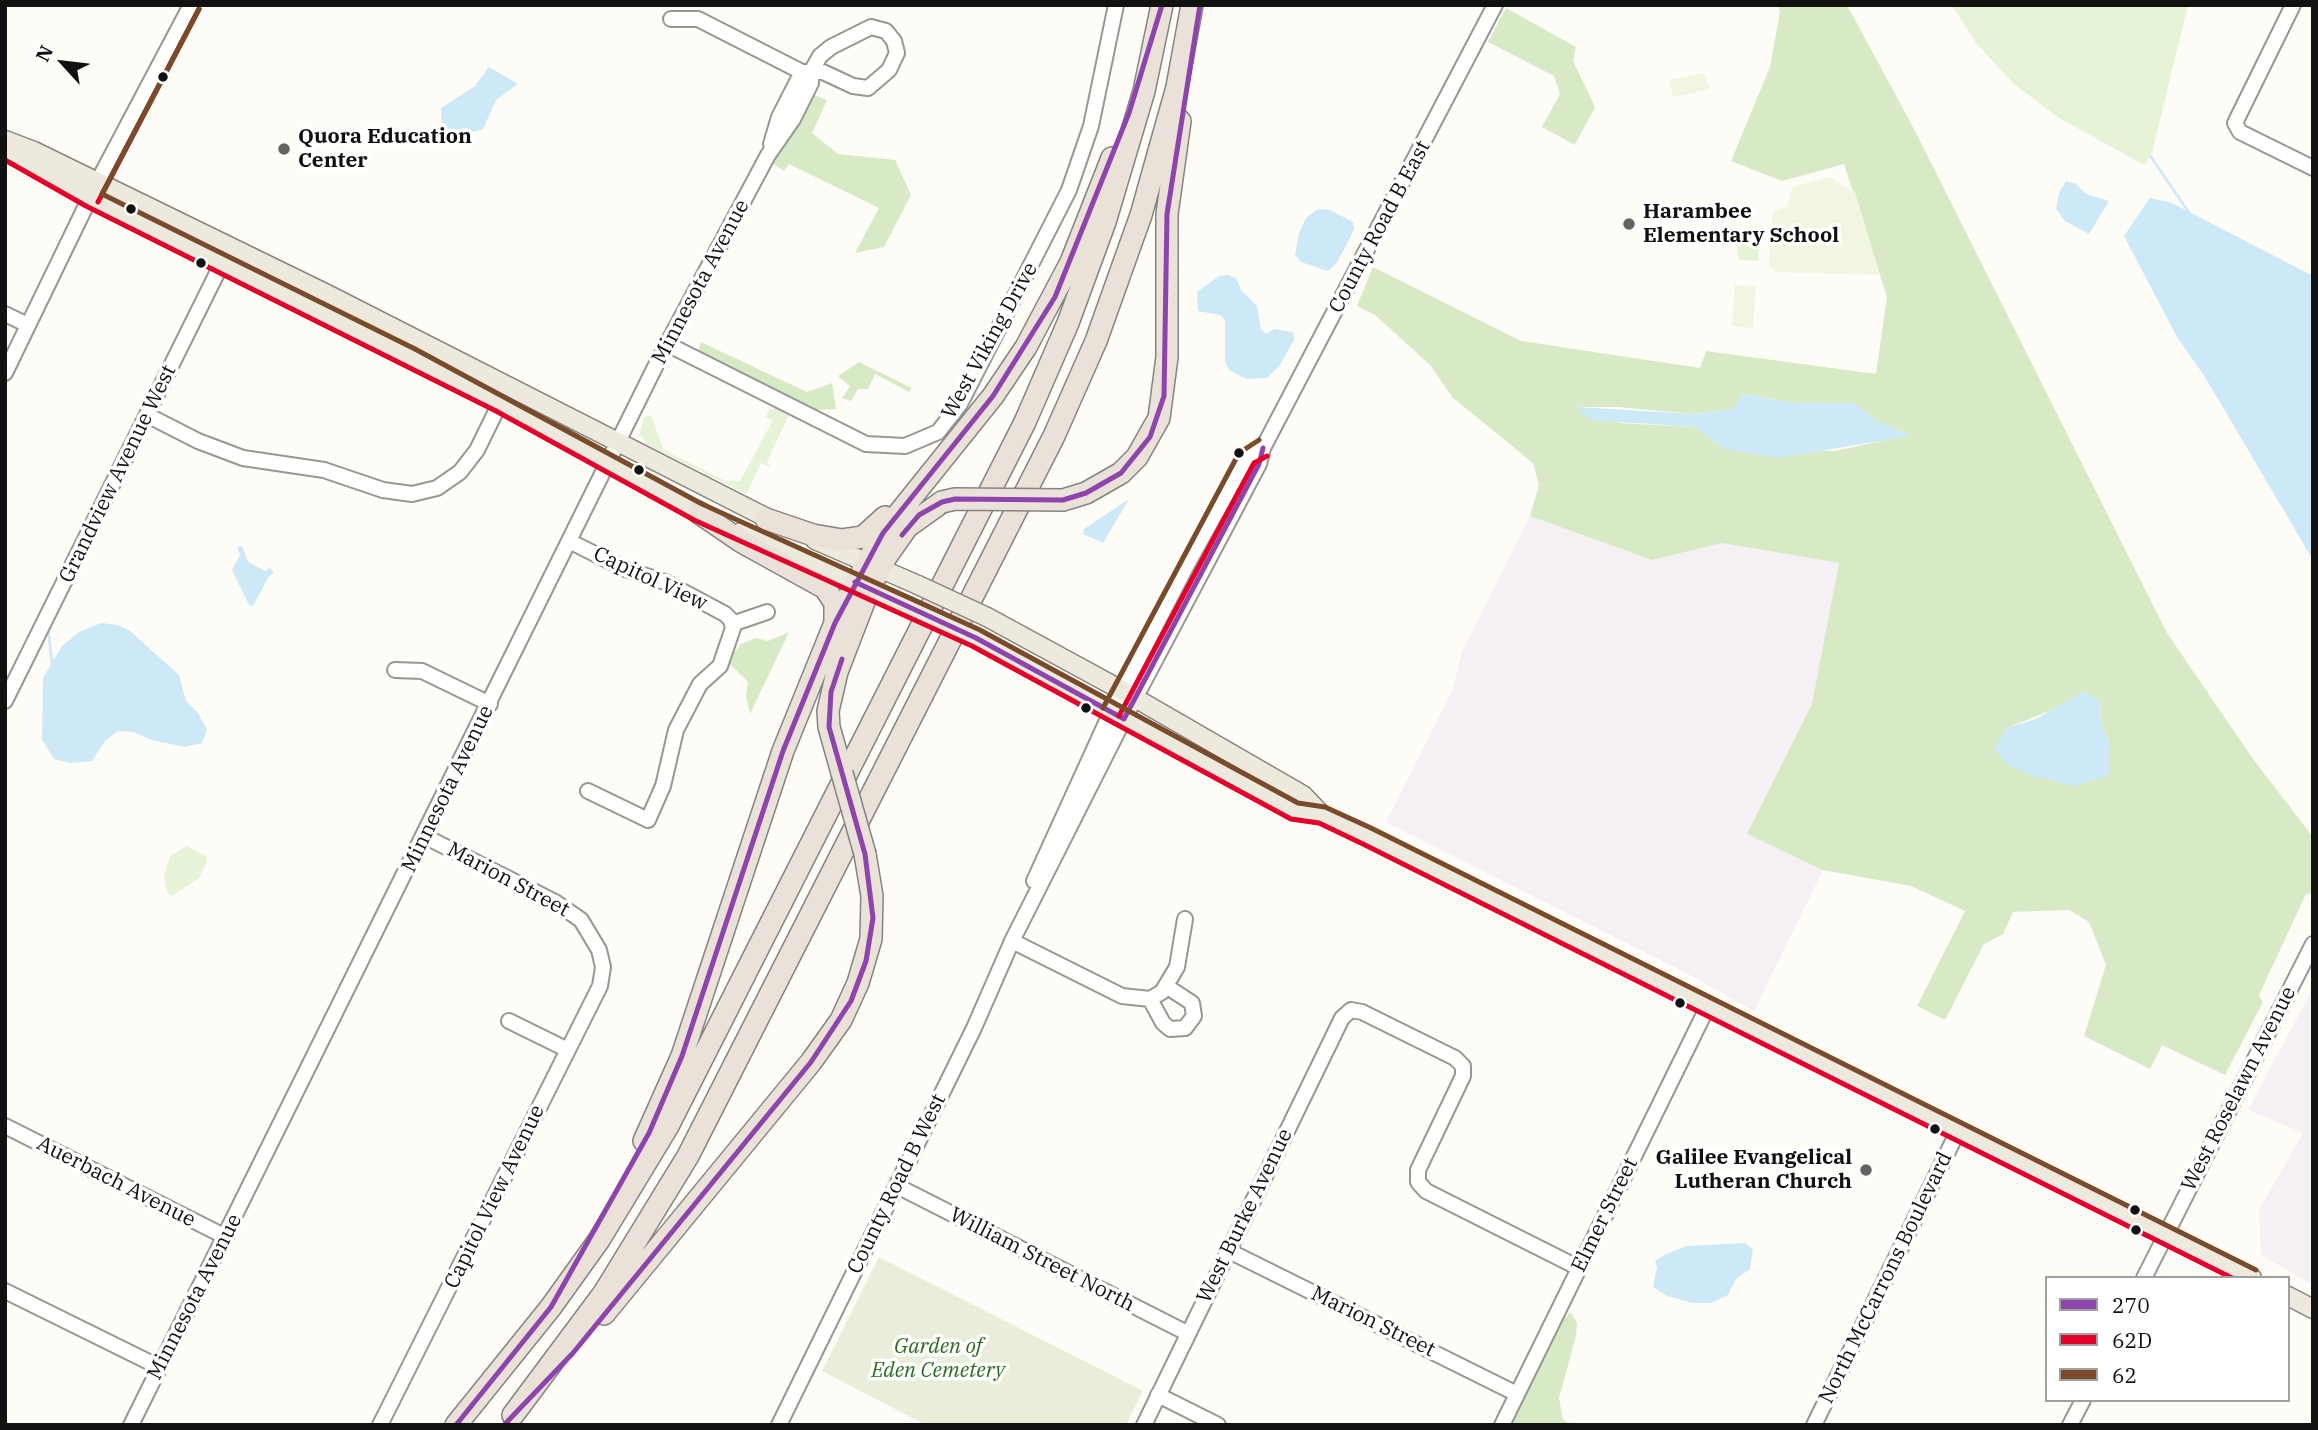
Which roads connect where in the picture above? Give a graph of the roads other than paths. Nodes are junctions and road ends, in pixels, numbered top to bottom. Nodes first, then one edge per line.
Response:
1 (191, 5) edge
2 (1116, 5) edge
3 (1163, 5) edge
4 (1192, 5) edge
5 (1200, 5) edge
6 (1495, 5) edge
7 (2293, 5) edge
8 (671, 19) dead end
9 (1157, 30) junction
10 (807, 72) junction
11 (5, 140) edge
12 (5, 150) edge
13 (2313, 168) edge
14 (93, 191) junction
15 (230, 247) junction
16 (221, 264) junction
17 (5, 314) edge
18 (28, 326) junction
19 (667, 344) junction
20 (5, 373) edge
21 (500, 403) junction
22 (147, 415) junction
23 (617, 445) junction
24 (609, 463) junction
25 (930, 471) junction
26 (698, 512) junction
27 (766, 519) junction
28 (571, 542) junction
29 (873, 565) junction
30 (862, 586) junction
31 (767, 612) dead end
32 (835, 623) junction
33 (732, 624) junction
34 (395, 670) dead end
35 (1129, 695) junction
36 (5, 701) edge
37 (490, 704) junction
38 (1118, 715) junction
39 (588, 791) dead end
40 (1322, 816) junction
41 (424, 835) junction
42 (1185, 919) dead end
43 (1012, 942) junction
44 (2313, 944) edge
45 (603, 967) joint
46 (1166, 986) junction
47 (1150, 999) junction
48 (1708, 1006) junction
49 (509, 1021) dead end
50 (568, 1050) junction
51 (5, 1126) edge
52 (1958, 1131) junction
53 (897, 1186) junction
54 (2166, 1233) junction
55 (226, 1237) junction
56 (1228, 1251) junction
57 (1579, 1268) junction
58 (2145, 1276) edge
59 (2248, 1276) edge
60 (5, 1290) edge
61 (2290, 1297) edge
62 (551, 1307) junction
63 (2313, 1309) edge
64 (1188, 1333) junction
65 (159, 1367) junction
66 (1517, 1394) junction
67 (1158, 1395) junction
68 (2082, 1402) edge
69 (509, 1420) edge
70 (131, 1425) edge
71 (380, 1425) edge
72 (456, 1425) edge
73 (779, 1425) edge
74 (1144, 1425) edge
75 (1218, 1425) edge
76 (1502, 1425) edge
77 (1814, 1425) edge
78 (2070, 1425) edge

1 - 14 street
2 - 19 street, West Viking Drive
3 - 9 highway
4 - 69 highway
5 - 29 highway, bridge
6 - 35 street, County Road B East
7 - 13 street
8 - 10 street
9 - 25 highway
9 - 62 highway
10 - 10 street
10 - 19 street, Minnesota Avenue
11 - 14 main road
12 - 14 main road
14 - 15 main road
14 - 16 main road
14 - 18 street
15 - 16 street, Grandview Avenue West
15 - 23 main road
16 - 21 main road
16 - 22 street, Grandview Avenue West
17 - 18 street
18 - 20 street
19 - 23 street, Minnesota Avenue
21 - 22 street
21 - 24 main road
22 - 36 street, Grandview Avenue West
23 - 24 street, Minnesota Avenue
23 - 27 main road
24 - 26 main road
24 - 28 street, Minnesota Avenue
25 - 27 highway
25 - 29 highway
26 - 30 main road
26 - 32 highway
27 - 29 main road
28 - 33 street, Capitol View
28 - 37 street, Minnesota Avenue
29 - 30 highway
29 - 35 main road, bridge
30 - 32 highway
30 - 38 main road, bridge
30 - 69 highway, bridge
31 - 33 street
32 - 62 highway
33 - 39 street
34 - 37 street
35 - 38 street, County Road B East
35 - 40 main road
37 - 41 street, Minnesota Avenue
38 - 40 main road
38 - 43 street, County Road B West
40 - 48 main road
41 - 45 street, Marion Street
41 - 55 street, Minnesota Avenue
42 - 46 street
43 - 47 street
43 - 53 street, County Road B West
44 - 54 street, West Roselawn Avenue
45 - 50 street, Capitol View Avenue
46 - 47 street
46 - 47 street
48 - 52 main road
48 - 57 street, Elmer Street
49 - 50 street
50 - 71 street, Capitol View Avenue
51 - 55 street, Auerbach Avenue
52 - 54 main road
52 - 77 street, North McCarrons Boulevard
53 - 64 street, William Street North
53 - 73 street, County Road B West
54 - 58 street, West Roselawn Avenue
54 - 59 main road
55 - 65 street, Minnesota Avenue
56 - 57 street, West Burke Avenue
56 - 64 street, West Burke Avenue
56 - 66 street, Marion Street
57 - 66 street, Elmer Street
60 - 65 street
61 - 63 main road
62 - 72 highway
64 - 67 street, West Burke Avenue
65 - 70 street, Minnesota Avenue
66 - 76 street, Elmer Street
67 - 74 street, West Burke Avenue
67 - 75 street
68 - 78 street

